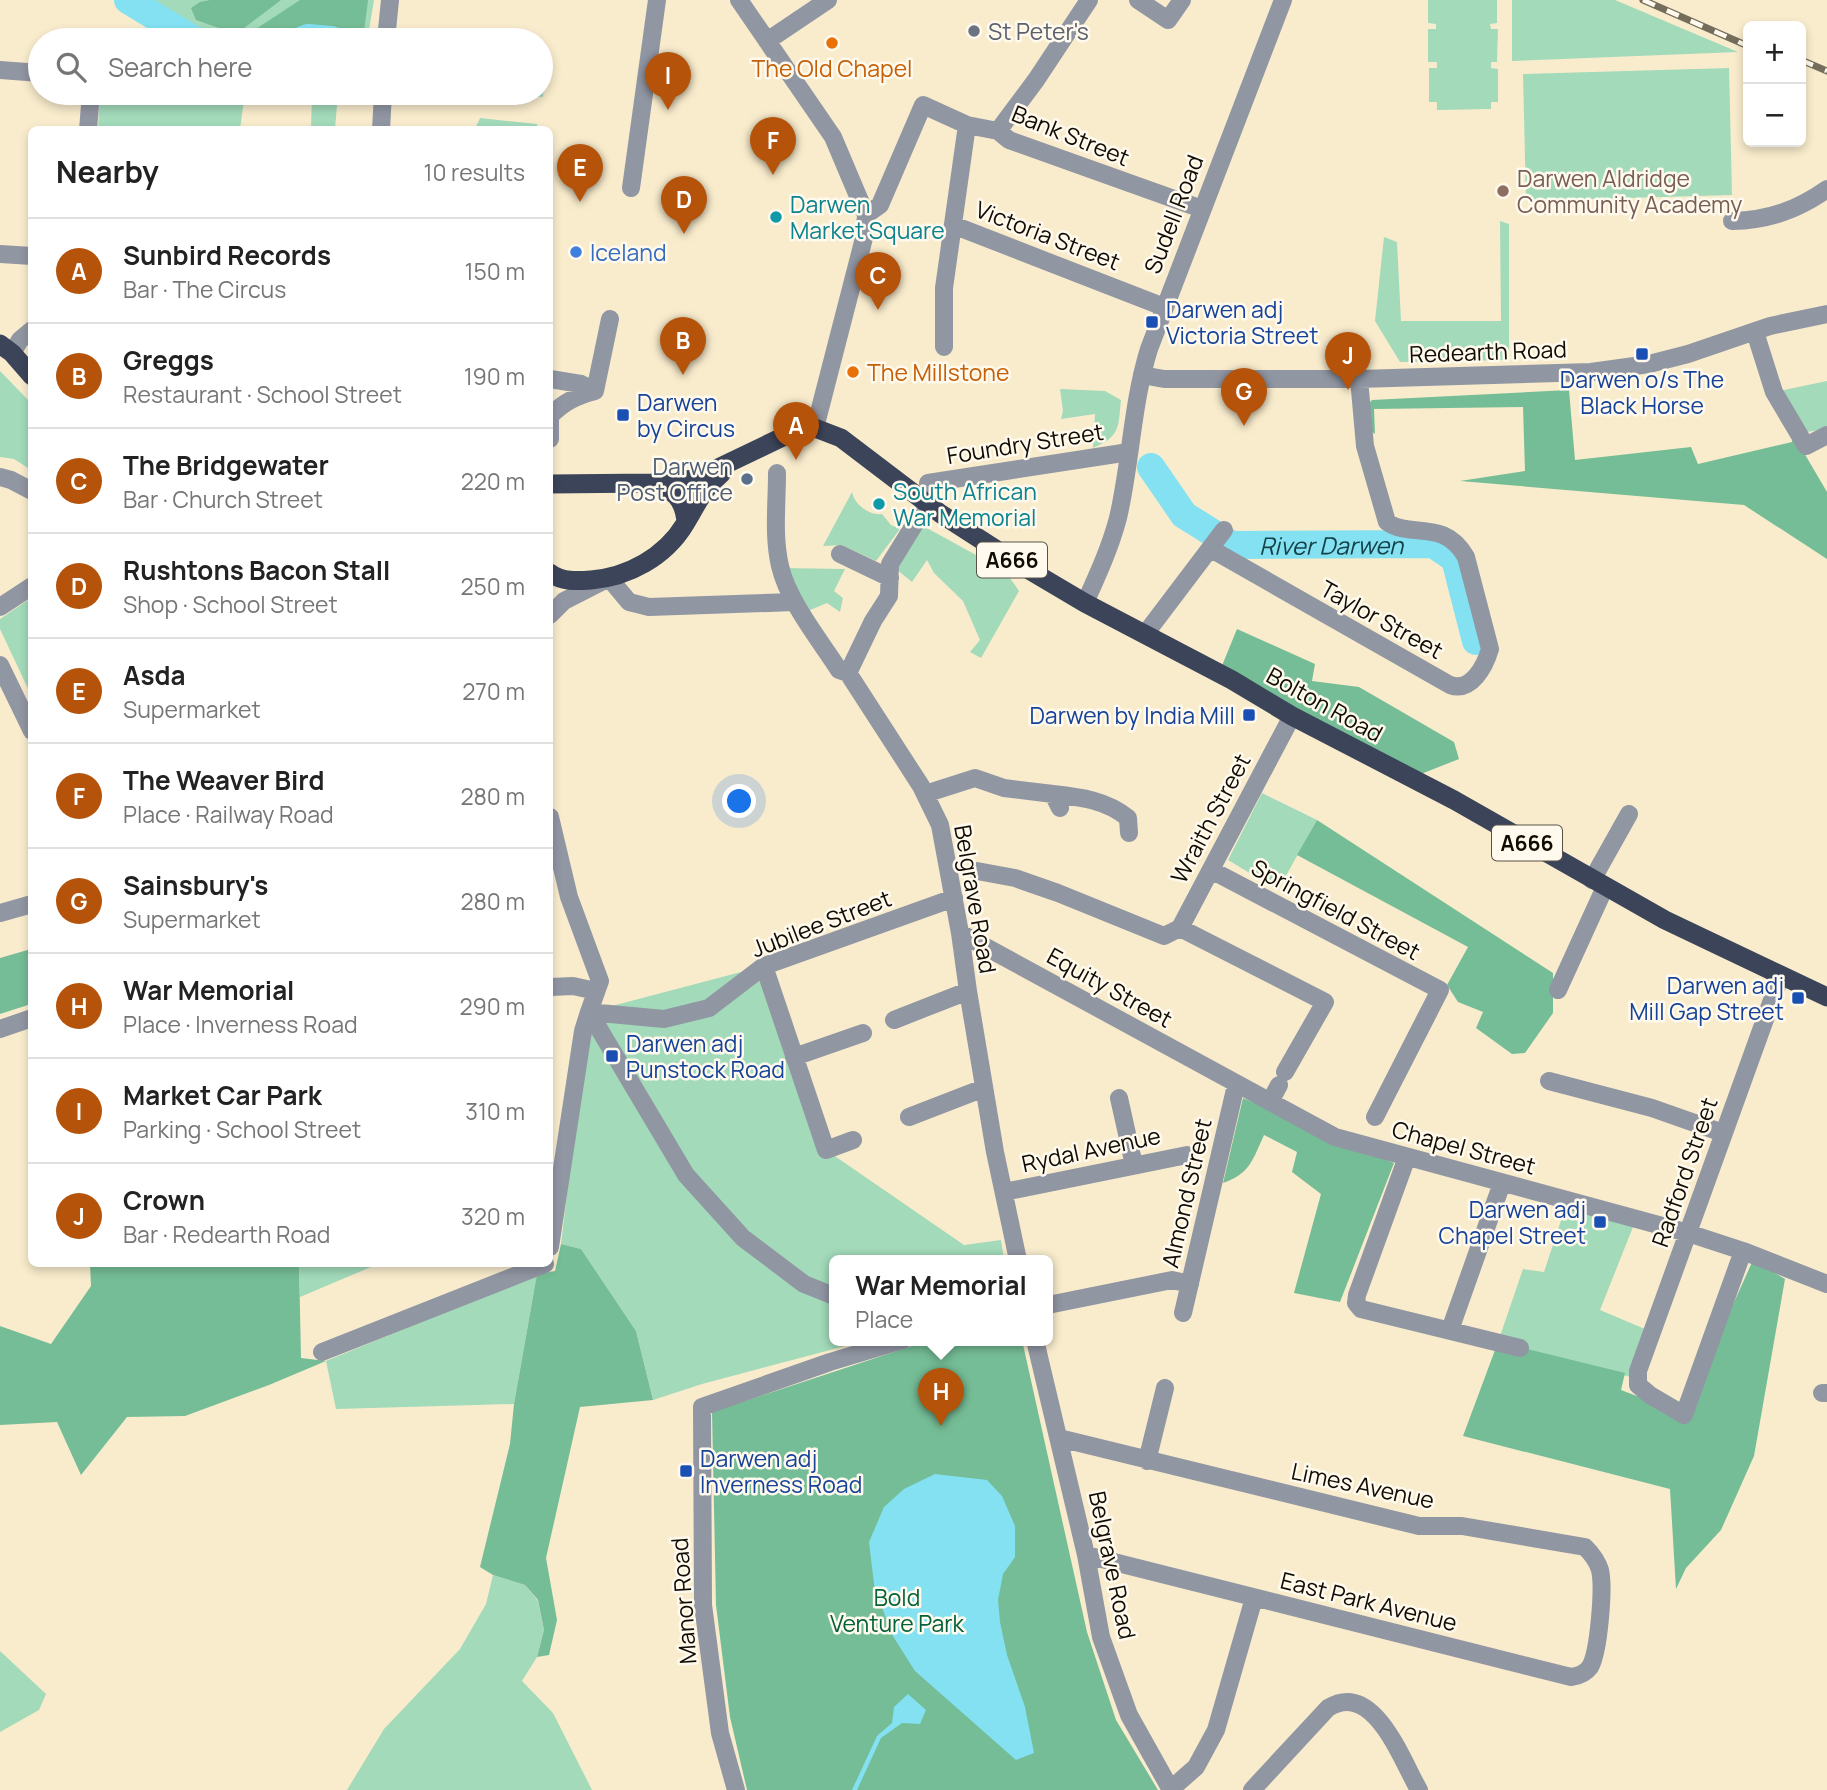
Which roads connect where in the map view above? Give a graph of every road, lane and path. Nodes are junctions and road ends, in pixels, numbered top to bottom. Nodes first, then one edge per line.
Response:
1 (390, 0) edge
2 (657, 0) edge
3 (739, 0) edge
4 (828, 0) edge
5 (1089, 0) edge
6 (1138, 0) edge
7 (1182, 0) edge
8 (1283, 0) edge
9 (387, 28) edge
10 (767, 41) junction
11 (0, 70) edge
12 (28, 72) edge
13 (89, 105) edge
14 (382, 105) edge
15 (967, 125) junction
16 (88, 126) edge
17 (381, 126) edge
18 (998, 131) junction
19 (631, 188) dead end
20 (1827, 189) edge
21 (1202, 209) junction
22 (866, 215) junction
23 (1732, 221) dead end
24 (953, 225) junction
25 (0, 254) edge
26 (28, 256) edge
27 (1164, 307) junction
28 (1827, 314) edge
29 (610, 319) dead end
30 (1755, 331) junction
31 (28, 333) edge
32 (944, 347) dead end
33 (6, 349) edge
34 (28, 372) edge
35 (1142, 375) junction
36 (553, 379) edge
37 (1359, 379) junction
38 (595, 391) junction
39 (553, 412) edge
40 (815, 428) junction
41 (1827, 435) edge
42 (1129, 452) junction
43 (739, 459) junction
44 (778, 473) dead end
45 (0, 477) edge
46 (652, 483) junction
47 (928, 483) dead end
48 (553, 484) edge
49 (28, 489) edge
50 (927, 504) junction
51 (686, 522) junction
52 (1224, 530) dead end
53 (1212, 547) junction
54 (840, 554) dead end
55 (553, 574) edge
56 (890, 578) junction
57 (609, 579) junction
58 (28, 589) edge
59 (795, 602) junction
60 (1085, 603) junction
61 (0, 607) edge
62 (553, 612) edge
63 (1146, 633) junction
64 (0, 665) edge
65 (848, 673) junction
66 (1292, 716) junction
67 (28, 723) edge
68 (925, 794) junction
69 (1629, 814) dead end
70 (553, 830) edge
71 (1129, 833) dead end
72 (1210, 870) junction
73 (977, 871) dead end
74 (1599, 883) junction
75 (954, 898) junction
76 (28, 905) edge
77 (0, 913) edge
78 (1172, 932) junction
79 (961, 933) junction
80 (764, 966) junction
81 (1781, 975) junction
82 (553, 987) edge
83 (596, 990) junction
84 (1558, 990) dead end
85 (968, 991) junction
86 (1827, 997) edge
87 (589, 1012) junction
88 (28, 1019) edge
89 (894, 1020) dead end
90 (0, 1029) edge
91 (863, 1033) dead end
92 (794, 1057) junction
93 (1549, 1081) dead end
94 (1236, 1084) junction
95 (984, 1088) junction
96 (1119, 1098) dead end
97 (1269, 1102) junction
98 (909, 1117) dead end
99 (1367, 1131) junction
100 (1723, 1133) junction
101 (853, 1140) dead end
102 (1187, 1155) dead end
103 (1407, 1157) junction
104 (1134, 1166) junction
105 (1502, 1183) junction
106 (1004, 1192) junction
107 (553, 1227) edge
108 (1688, 1233) junction
109 (1743, 1251) junction
110 (1017, 1255) edge
111 (537, 1267) edge
112 (1190, 1284) junction
113 (1827, 1284) edge
114 (829, 1294) edge
115 (1053, 1304) edge
116 (1183, 1313) dead end
117 (1450, 1330) junction
118 (883, 1346) edge
119 (1036, 1346) edge
120 (1520, 1348) dead end
121 (322, 1352) dead end
122 (1165, 1388) dead end
123 (1059, 1438) junction
124 (1147, 1461) junction
125 (1087, 1555) junction
126 (1254, 1598) junction
127 (1599, 1619) joint
128 (1171, 1789) edge
129 (736, 1790) edge
130 (1252, 1790) edge
131 (1419, 1790) edge

1 - 9 street
2 - 19 street
3 - 10 street
4 - 10 street
5 - 18 street
6 - 7 street
8 - 21 street, Sudell Road
10 - 22 street
11 - 12 street
13 - 16 street
14 - 17 street
15 - 18 street, Bank Street
15 - 22 street, Bank Street
15 - 24 street
18 - 21 street, Bank Street
20 - 23 street
21 - 27 street, Sudell Road
22 - 40 street
24 - 27 street, Victoria Street
24 - 32 street
25 - 26 street
27 - 35 street, Sudell Road
28 - 30 street, Redearth Road
29 - 38 street
30 - 37 street, Redearth Road
30 - 41 street
31 - 33 street
33 - 34 highway
35 - 37 street, Redearth Road
35 - 42 street, Sudell Road
36 - 38 street
37 - 53 street, Taylor Street
38 - 39 street
40 - 43 highway
40 - 50 highway, Bolton Road / A666
42 - 47 street, Foundry Street
42 - 60 street, Sudell Road
43 - 46 highway
43 - 51 highway
44 - 59 street, Belgrave Road
45 - 49 street
46 - 48 highway
46 - 51 highway
50 - 56 street
50 - 60 highway, Bolton Road / A666
51 - 57 highway
52 - 53 street
53 - 63 street
54 - 56 street
55 - 57 highway
56 - 65 street
57 - 59 street
57 - 62 street
58 - 61 street
59 - 65 street, Belgrave Road
60 - 63 highway, Bolton Road / A666
63 - 66 highway, Bolton Road / A666
64 - 67 street
65 - 68 street, Belgrave Road
66 - 72 street, Wraith Street
66 - 74 highway, Bolton Road / A666
68 - 71 street
68 - 75 street, Belgrave Road
69 - 74 street
70 - 83 street
72 - 78 street, Wraith Street
72 - 99 street, Springfield Street
73 - 78 street
74 - 81 highway, Bolton Road / A666
74 - 84 street
75 - 79 street, Belgrave Road
75 - 80 street, Jubilee Street
76 - 77 street
78 - 97 street
79 - 85 street, Belgrave Road
79 - 94 street, Equity Street
80 - 87 street, Jubilee Street
80 - 92 street
81 - 86 highway, Bolton Road / A666
81 - 100 street, Radford Street
82 - 83 street
83 - 87 street
85 - 89 street
85 - 95 street, Belgrave Road
87 - 107 street
87 - 114 street
88 - 90 street
91 - 92 street
92 - 101 street
93 - 100 street
94 - 97 street, Chapel Street
94 - 112 street, Almond Street
95 - 98 street
95 - 106 street, Belgrave Road
96 - 104 street
97 - 99 street, Chapel Street
99 - 103 street, Chapel Street
100 - 108 street, Radford Street
102 - 104 street, Rydal Avenue
103 - 105 street, Chapel Street
103 - 117 street
104 - 106 street, Rydal Avenue
105 - 108 street, Chapel Street
105 - 117 street
106 - 110 street, Belgrave Road
108 - 109 street, Chapel Street
108 - 109 street, Radford Street
109 - 113 street, Chapel Street
111 - 121 street
112 - 115 street
112 - 116 street, Almond Street
117 - 120 street
118 - 129 street, Manor Road
119 - 123 street, Belgrave Road
122 - 124 street
123 - 124 street, Limes Avenue
123 - 125 street, Belgrave Road
124 - 127 street, Limes Avenue
125 - 126 street, East Park Avenue
125 - 128 street, Belgrave Road
126 - 127 street, East Park Avenue
126 - 128 street
130 - 131 street

